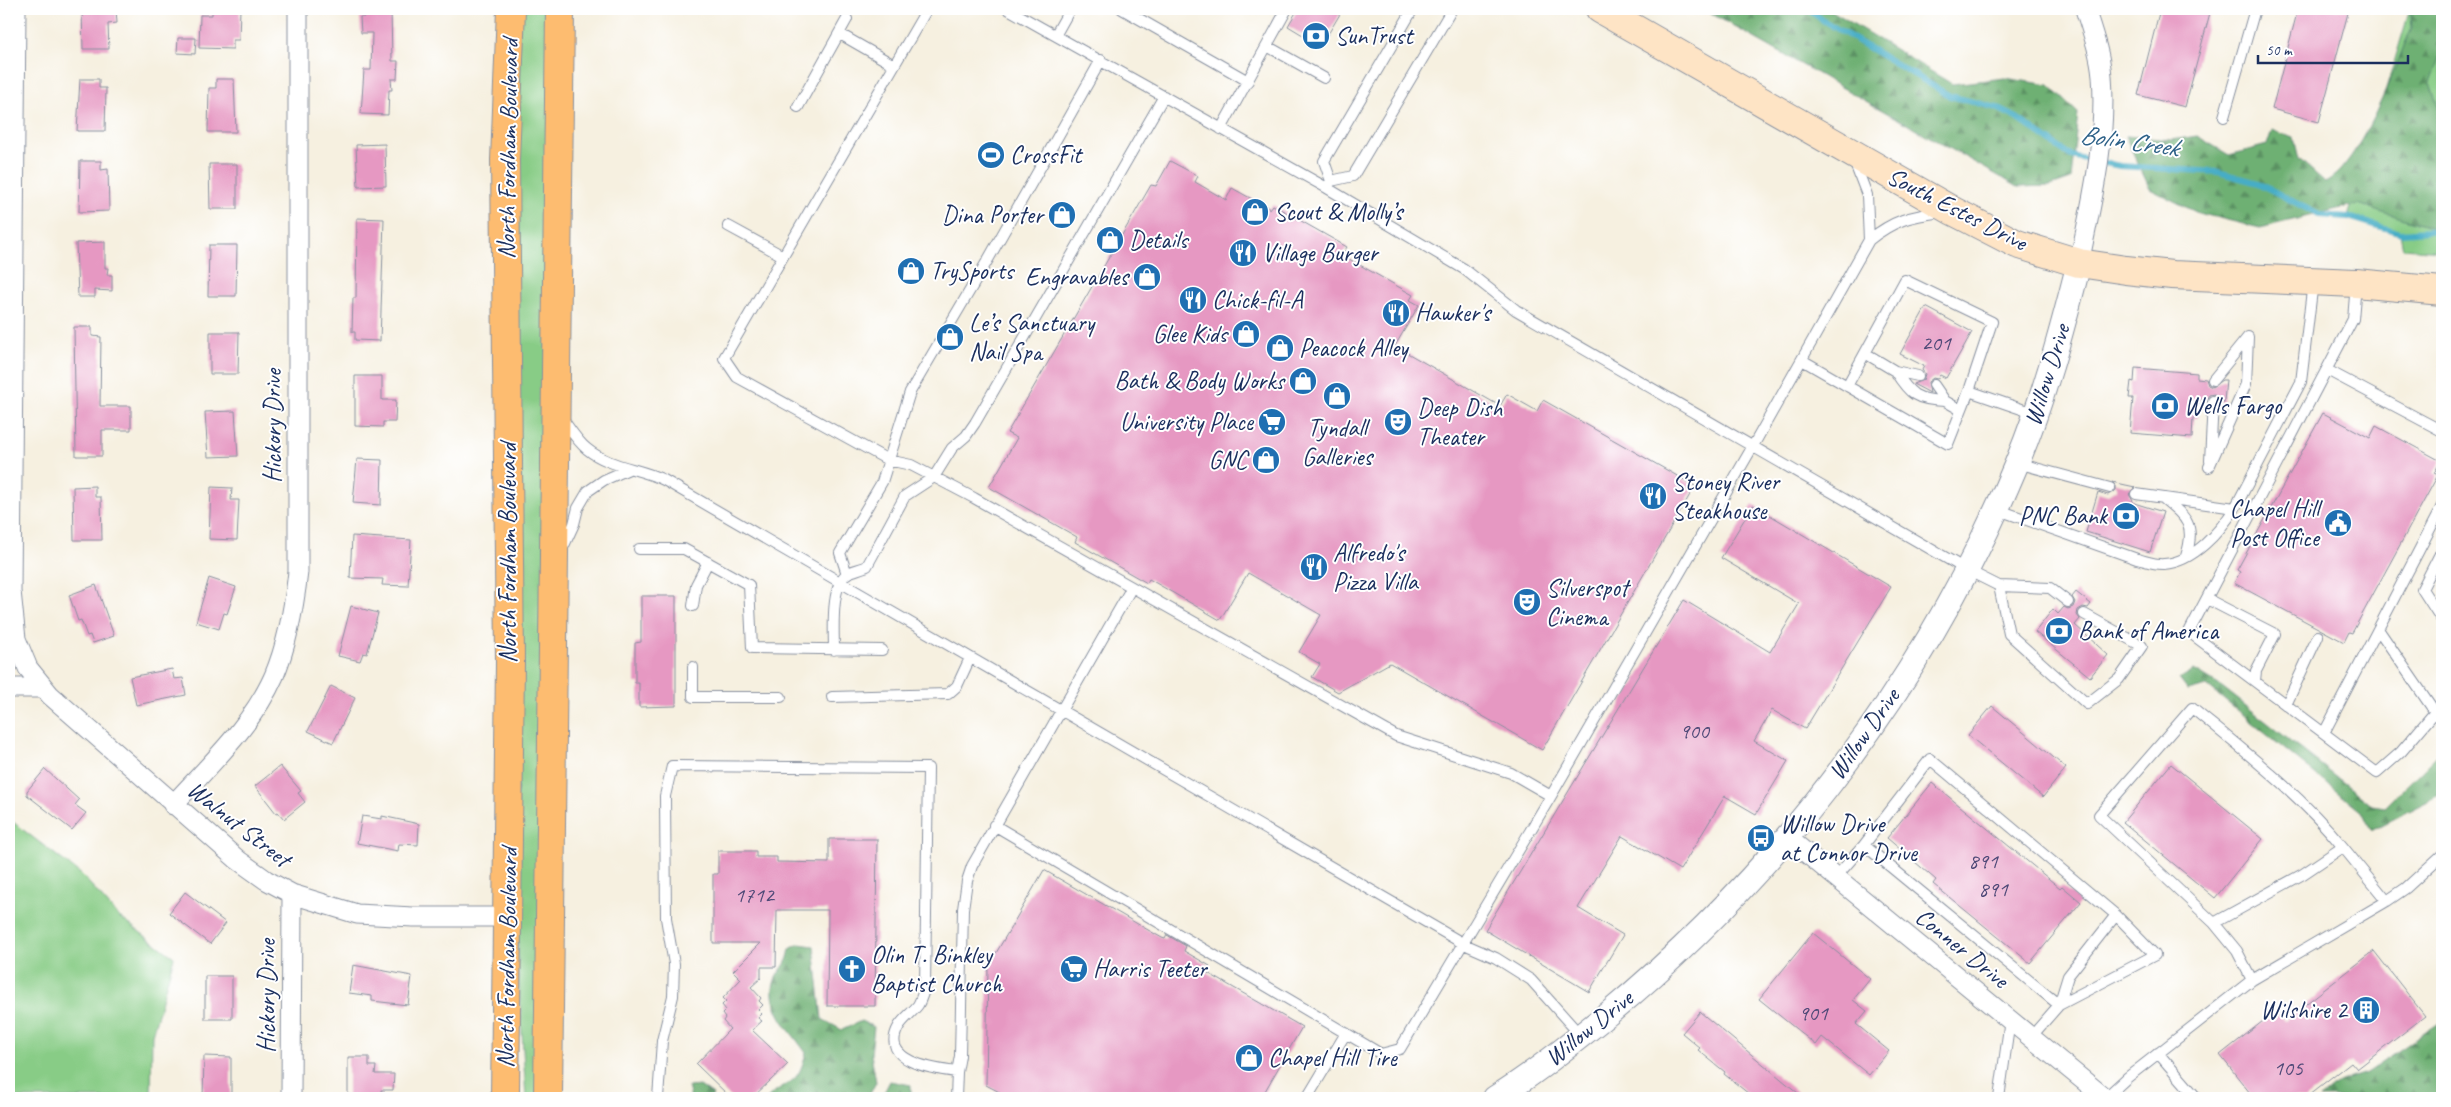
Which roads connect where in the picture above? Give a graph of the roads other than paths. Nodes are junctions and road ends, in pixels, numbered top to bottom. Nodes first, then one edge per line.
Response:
1 (16, 9) edge
2 (298, 9) edge
3 (511, 9) edge
4 (560, 9) edge
5 (928, 9) edge
6 (1008, 9) edge
7 (1070, 9) edge
8 (1122, 9) edge
9 (1287, 9) edge
10 (1413, 9) edge
11 (1452, 9) edge
12 (1600, 9) edge
13 (2085, 9) edge
14 (2255, 9) edge
15 (847, 19) dead end
16 (840, 34) junction
17 (1056, 34) junction
18 (1267, 46) junction
19 (1101, 60) junction
20 (894, 65) junction
21 (1324, 78) dead end
22 (1248, 81) junction
23 (1164, 96) junction
24 (798, 107) dead end
25 (2224, 117) dead end
26 (1221, 129) junction
27 (1850, 152) junction
28 (1329, 185) junction
29 (1953, 211) junction
30 (728, 226) dead end
31 (1869, 240) junction
32 (783, 256) junction
33 (2080, 262) junction
34 (2313, 282) junction
35 (2356, 283) junction
36 (2442, 291) edge
37 (1865, 354) junction
38 (1802, 360) junction
39 (2327, 370) junction
40 (1895, 371) junction
41 (1918, 376) dead end
42 (2213, 380) dead end
43 (1934, 385) dead end
44 (1847, 386) junction
45 (1969, 391) junction
46 (1945, 401) junction
47 (2213, 401) dead end
48 (554, 407) junction
49 (1961, 410) junction
50 (2036, 414) junction
51 (2442, 431) edge
52 (1753, 446) junction
53 (888, 460) junction
54 (2017, 462) junction
55 (629, 469) junction
56 (934, 477) junction
57 (2110, 488) dead end
58 (2136, 494) dead end
59 (2163, 499) junction
60 (2442, 506) edge
61 (2235, 508) junction
62 (1996, 510) junction
63 (639, 549) dead end
64 (2442, 550) edge
65 (2186, 556) junction
66 (708, 562) junction
67 (554, 568) junction
68 (1967, 570) junction
69 (847, 574) junction
70 (841, 584) junction
71 (1999, 586) junction
72 (1132, 587) junction
73 (2207, 599) junction
74 (2068, 602) dead end
75 (693, 606) dead end
76 (2084, 614) dead end
77 (2442, 620) edge
78 (2378, 629) junction
79 (2318, 636) dead end
80 (834, 650) junction
81 (882, 650) dead end
82 (970, 658) junction
83 (693, 667) dead end
84 (2255, 681) junction
85 (9, 688) edge
86 (44, 688) junction
87 (781, 697) dead end
88 (832, 697) dead end
89 (2286, 705) junction
90 (1061, 710) junction
91 (2324, 733) junction
92 (1551, 796) junction
93 (173, 805) junction
94 (994, 825) junction
95 (1788, 838) junction
96 (1864, 845) junction
97 (2343, 847) junction
98 (2442, 855) edge
99 (1836, 877) junction
100 (292, 894) junction
101 (2387, 902) junction
102 (2116, 916) junction
103 (507, 917) junction
104 (2214, 923) junction
105 (1464, 944) junction
106 (2252, 980) junction
107 (2059, 1005) junction
108 (2010, 1020) junction
109 (1346, 1033) junction
110 (1581, 1036) junction
111 (2031, 1037) junction
112 (2158, 1053) junction
113 (957, 1072) junction
114 (291, 1098) edge
115 (505, 1098) edge
116 (548, 1098) edge
117 (658, 1098) edge
118 (956, 1098) edge
119 (1307, 1098) edge
120 (1495, 1098) edge
121 (1999, 1098) edge
122 (2105, 1098) edge
123 (2197, 1098) edge

1 - 86 street, Walnut Street
2 - 93 street, Hickory Drive
3 - 103 highway, North Fordham Boulevard
4 - 48 highway, North Fordham Boulevard
5 - 20 lane
6 - 17 lane
7 - 17 lane
8 - 22 lane
9 - 18 lane
10 - 28 lane
11 - 28 lane
12 - 27 main road, South Estes Drive
13 - 33 street
14 - 25 lane
15 - 16 lane
16 - 20 lane
16 - 24 lane
17 - 19 lane
18 - 21 lane
18 - 22 lane
19 - 23 lane
19 - 53 lane
20 - 32 lane
22 - 26 lane
23 - 26 lane
23 - 56 lane
26 - 28 lane
27 - 29 main road, South Estes Drive
27 - 31 lane
28 - 52 lane
29 - 31 lane
29 - 33 main road, South Estes Drive
30 - 32 lane
31 - 38 lane
32 - 53 lane
33 - 34 main road, South Estes Drive
33 - 50 street, Willow Drive
34 - 35 main road, South Estes Drive
34 - 61 lane
35 - 36 main road, South Estes Drive
35 - 39 lane
37 - 40 lane
37 - 44 lane
37 - 45 lane
38 - 44 lane
38 - 52 lane
39 - 51 lane
39 - 73 lane
40 - 41 lane
40 - 46 lane
42 - 47 lane
43 - 46 lane
44 - 49 lane
45 - 49 lane
45 - 50 lane
46 - 49 lane
48 - 55 lane
48 - 67 highway, North Fordham Boulevard
50 - 54 street, Willow Drive
52 - 68 lane
52 - 92 lane
53 - 56 lane
53 - 69 lane
54 - 57 lane
54 - 62 street, Willow Drive
55 - 67 lane
55 - 70 lane
56 - 69 lane
56 - 72 lane
58 - 59 lane
59 - 61 lane
59 - 65 lane
60 - 78 lane
61 - 65 lane
62 - 65 lane
62 - 68 street, Willow Drive
63 - 66 lane
64 - 77 lane
66 - 75 lane
66 - 80 lane
67 - 116 highway, North Fordham Boulevard
68 - 71 lane
68 - 95 street, Willow Drive
69 - 70 lane
70 - 80 lane
70 - 82 lane
71 - 74 lane
71 - 76 lane
72 - 90 lane
72 - 92 lane
73 - 84 lane
73 - 84 lane
78 - 91 lane
78 - 91 lane
79 - 89 lane
80 - 81 lane
82 - 88 lane
82 - 90 lane
83 - 87 lane
84 - 89 lane
85 - 86 street
86 - 93 street, Walnut Street
89 - 91 lane
90 - 94 lane
90 - 105 lane
92 - 105 lane
93 - 100 street, Walnut Street
94 - 109 lane
94 - 113 lane
95 - 99 street, Conner Drive
95 - 110 street, Willow Drive
96 - 99 lane
96 - 102 lane
96 - 107 lane
97 - 101 lane
97 - 104 lane
97 - 104 lane
98 - 101 lane
99 - 108 street, Conner Drive
100 - 103 street, Walnut Street
100 - 114 street, Hickory Drive
101 - 106 lane
102 - 107 lane
102 - 107 lane
103 - 115 highway, North Fordham Boulevard
104 - 106 lane
105 - 109 lane
105 - 110 lane
106 - 112 lane
107 - 111 lane
108 - 111 street, Conner Drive
108 - 121 lane
109 - 119 lane
110 - 120 street, Willow Drive
111 - 122 street, Conner Drive
112 - 122 lane
112 - 123 lane
113 - 117 lane
113 - 118 lane

